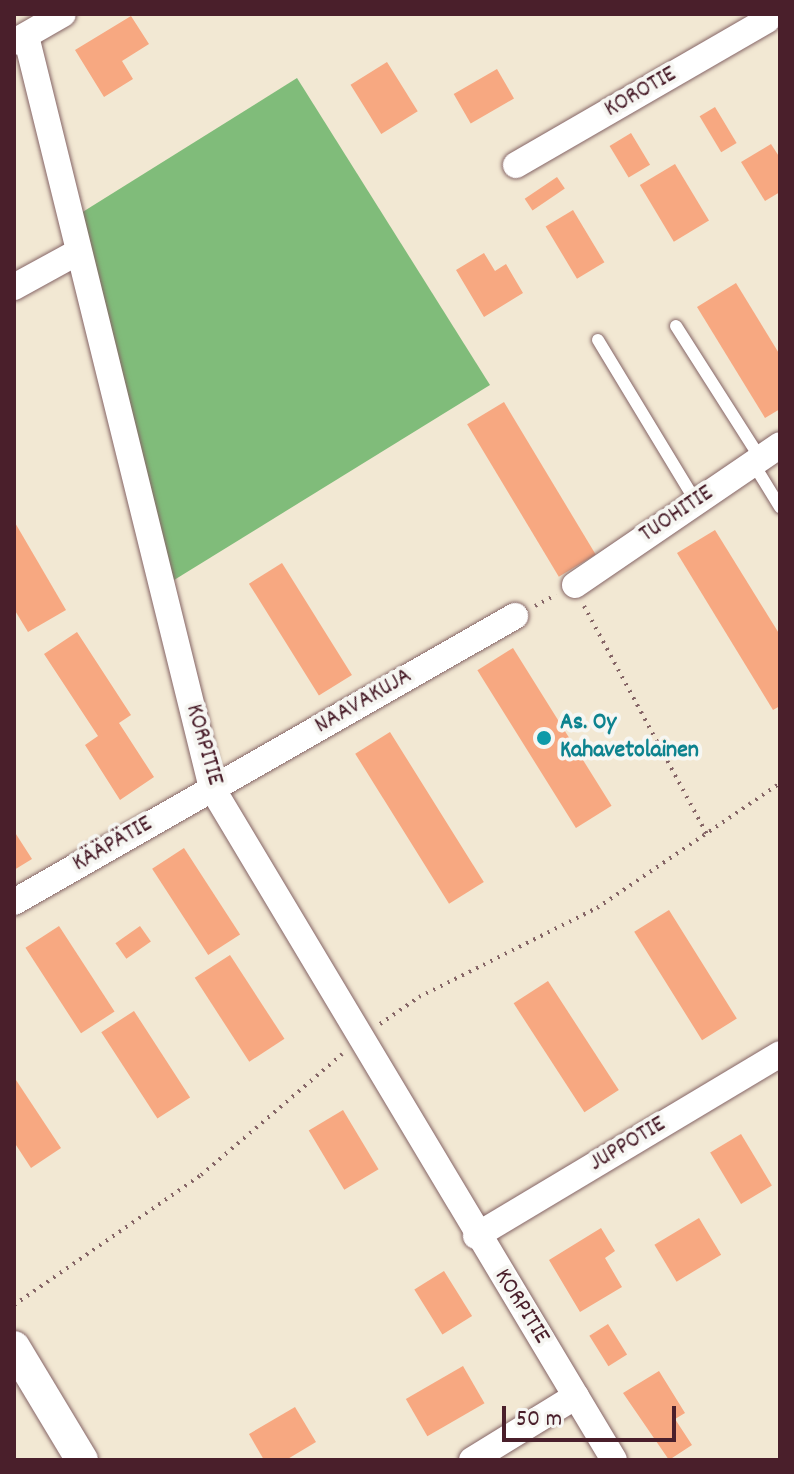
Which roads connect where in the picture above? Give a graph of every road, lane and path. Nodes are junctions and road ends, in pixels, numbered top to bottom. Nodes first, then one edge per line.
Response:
1 (63, 14) edge
2 (770, 25) edge
3 (20, 39) edge
4 (516, 165) dead end
5 (76, 253) junction
6 (14, 287) edge
7 (676, 326) dead end
8 (598, 340) dead end
9 (764, 455) edge
10 (696, 502) junction
11 (780, 507) edge
12 (575, 585) junction
13 (515, 616) joint
14 (212, 788) junction
15 (707, 834) dead end
16 (14, 902) edge
17 (780, 1054) edge
18 (476, 1236) junction
19 (14, 1347) edge
20 (576, 1396) junction
21 (82, 1460) edge
22 (472, 1460) edge
23 (614, 1460) edge

1 - 3 street
2 - 4 street, KOROTIE
3 - 5 street, KORPITIE
5 - 6 street
5 - 14 street, KORPITIE
7 - 9 lane
8 - 10 lane
9 - 10 street, TUOHITIE
9 - 11 lane
10 - 12 street, TUOHITIE
12 - 13 path
12 - 15 path
13 - 14 street, NAAVAKUJA
14 - 16 street, KÄÄPÄTIE
14 - 18 street, KORPITIE
17 - 18 street, JUPPOTIE
18 - 20 street, KORPITIE
19 - 21 street
20 - 22 street
20 - 23 street, KORPITIE

